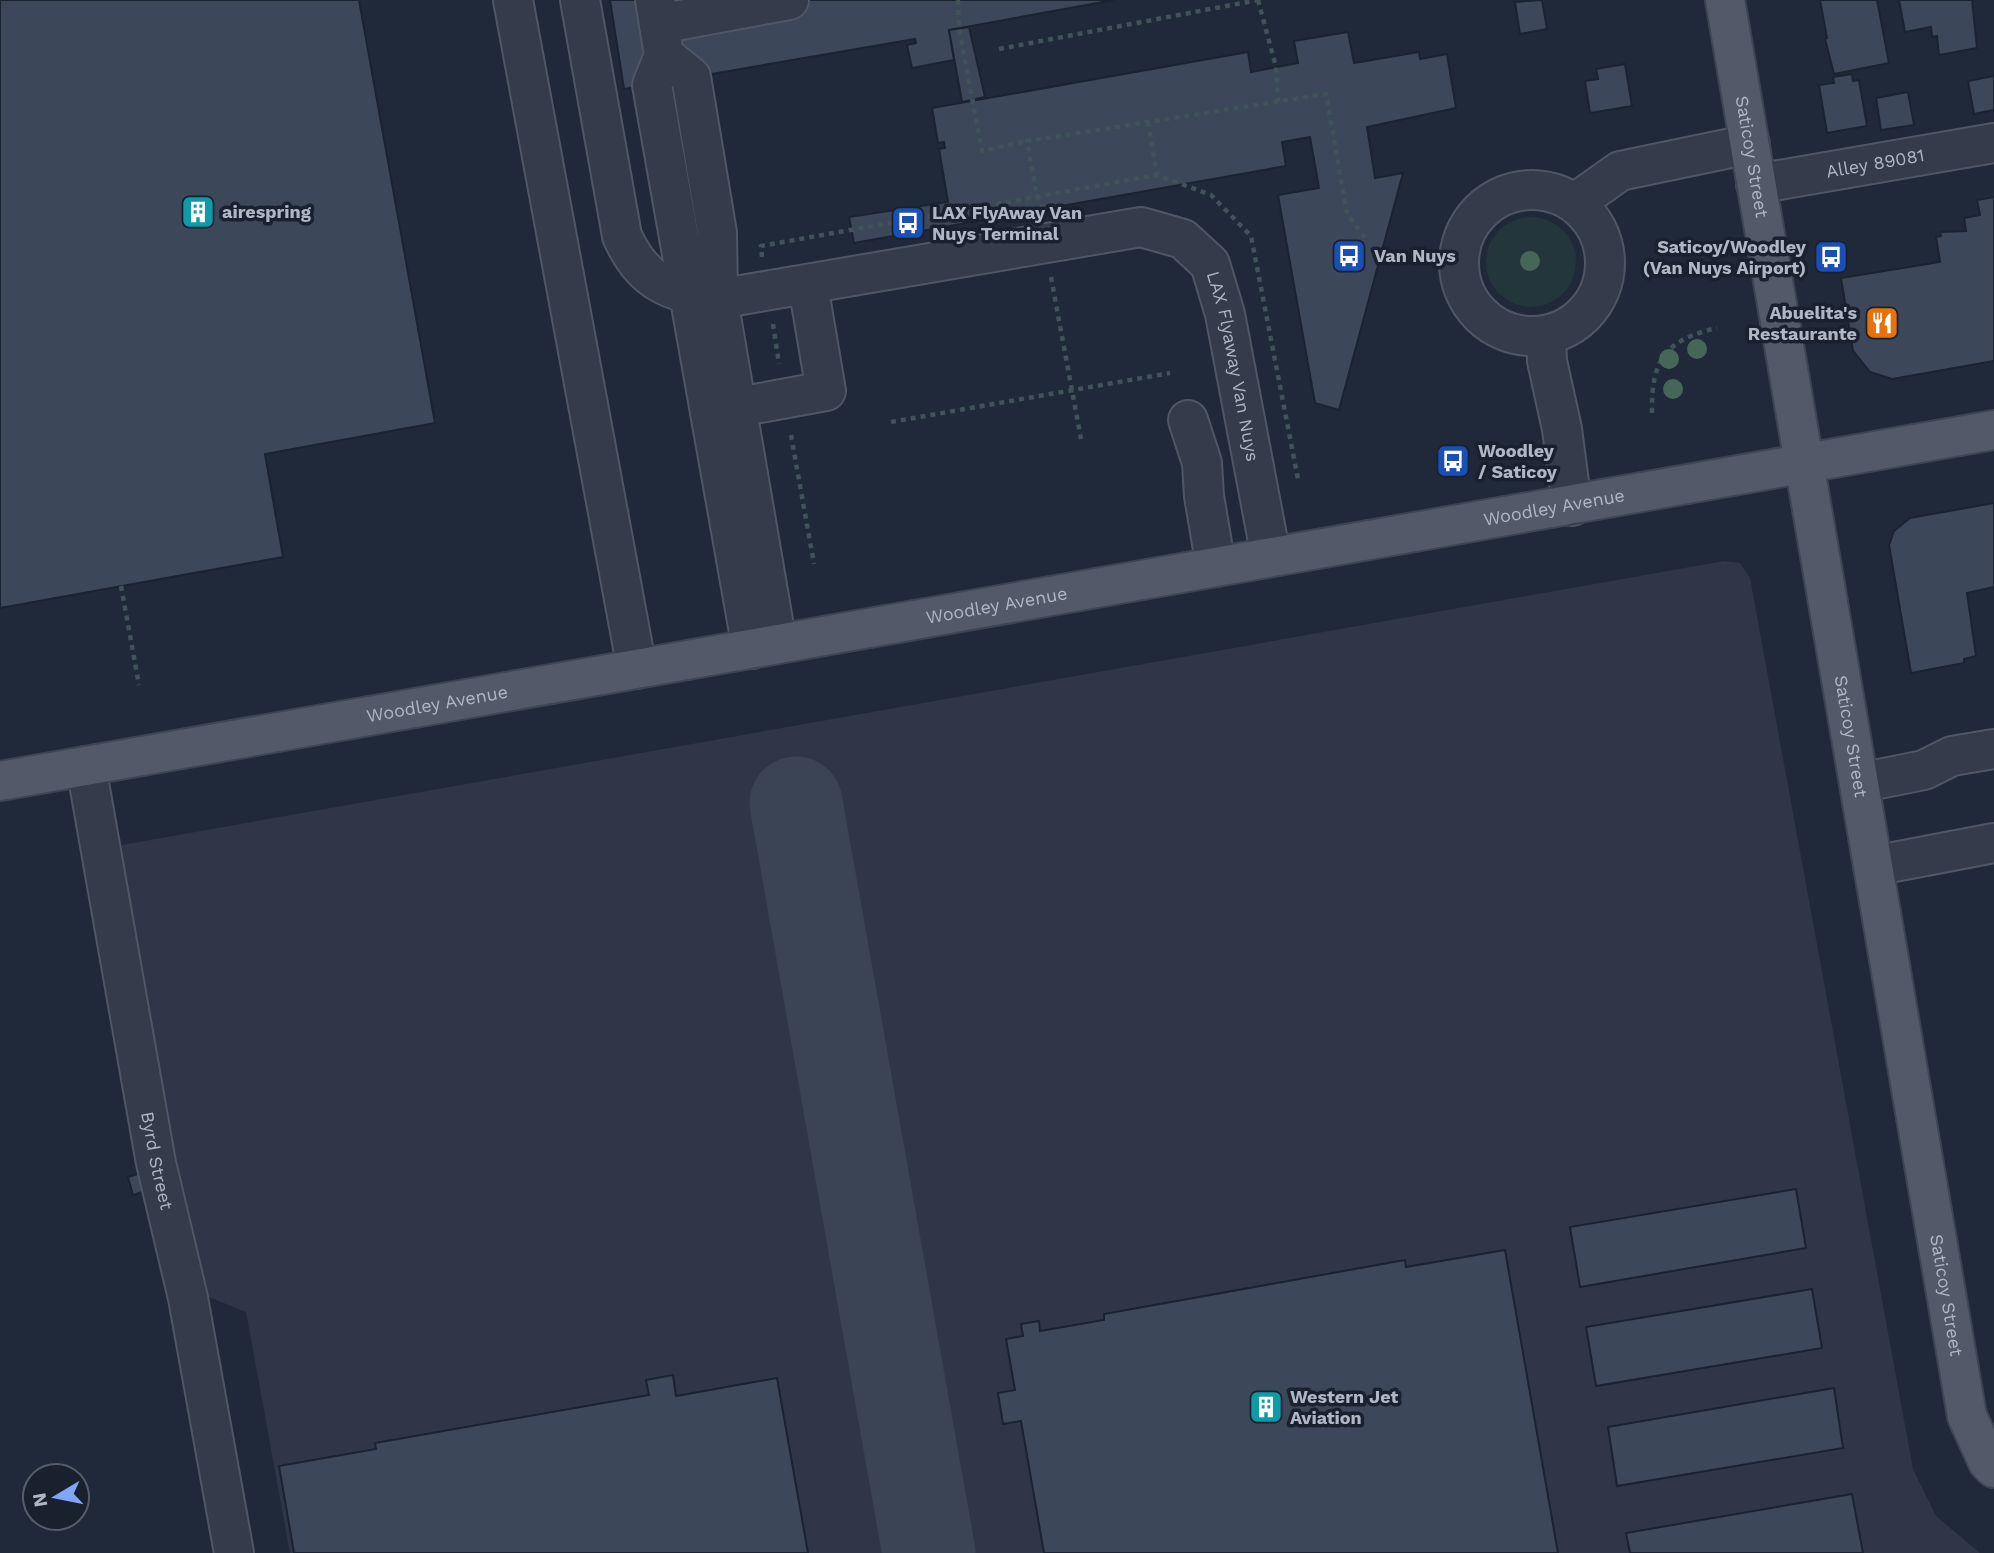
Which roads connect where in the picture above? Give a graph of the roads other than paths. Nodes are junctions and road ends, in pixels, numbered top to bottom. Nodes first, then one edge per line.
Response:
1 (513, 0) edge
2 (580, 0) edge
3 (789, 0) edge
4 (1725, 0) edge
5 (664, 48) edge
6 (1994, 143) edge
7 (1750, 145) junction
8 (1756, 184) junction
9 (1575, 203) junction
10 (808, 285) junction
11 (703, 297) junction
12 (1546, 336) junction
13 (722, 410) junction
14 (1188, 420) dead end
15 (1994, 430) edge
16 (1804, 463) junction
17 (1572, 506) junction
18 (1270, 557) junction
19 (1216, 567) junction
20 (765, 646) junction
21 (637, 669) junction
22 (1994, 749) edge
23 (86, 766) junction
24 (0, 781) edge
25 (1859, 783) junction
26 (1994, 843) edge
27 (1874, 866) junction
28 (1994, 1468) edge
29 (234, 1553) edge

1 - 21 street
2 - 11 street
3 - 5 street
4 - 7 main road, Saticoy Street
5 - 11 street
6 - 8 street, Alley 89081
7 - 8 main road, Saticoy Street
7 - 9 street
8 - 16 main road, Saticoy Street
9 - 12 street
9 - 12 street
10 - 11 street, LAX Flyaway Van Nuys
10 - 13 street
10 - 18 street, LAX Flyaway Van Nuys
11 - 13 street
12 - 17 street
13 - 20 street
14 - 19 street
15 - 16 main road, Woodley Avenue
16 - 17 main road, Woodley Avenue
16 - 25 main road, Saticoy Street
17 - 18 main road, Woodley Avenue
18 - 19 main road, Woodley Avenue
19 - 20 main road, Woodley Avenue
20 - 21 main road, Woodley Avenue
21 - 23 main road, Woodley Avenue
22 - 25 street
23 - 24 main road, Woodley Avenue
23 - 29 street, Byrd Street
25 - 27 main road, Saticoy Street
26 - 27 street
27 - 28 main road, Saticoy Street

